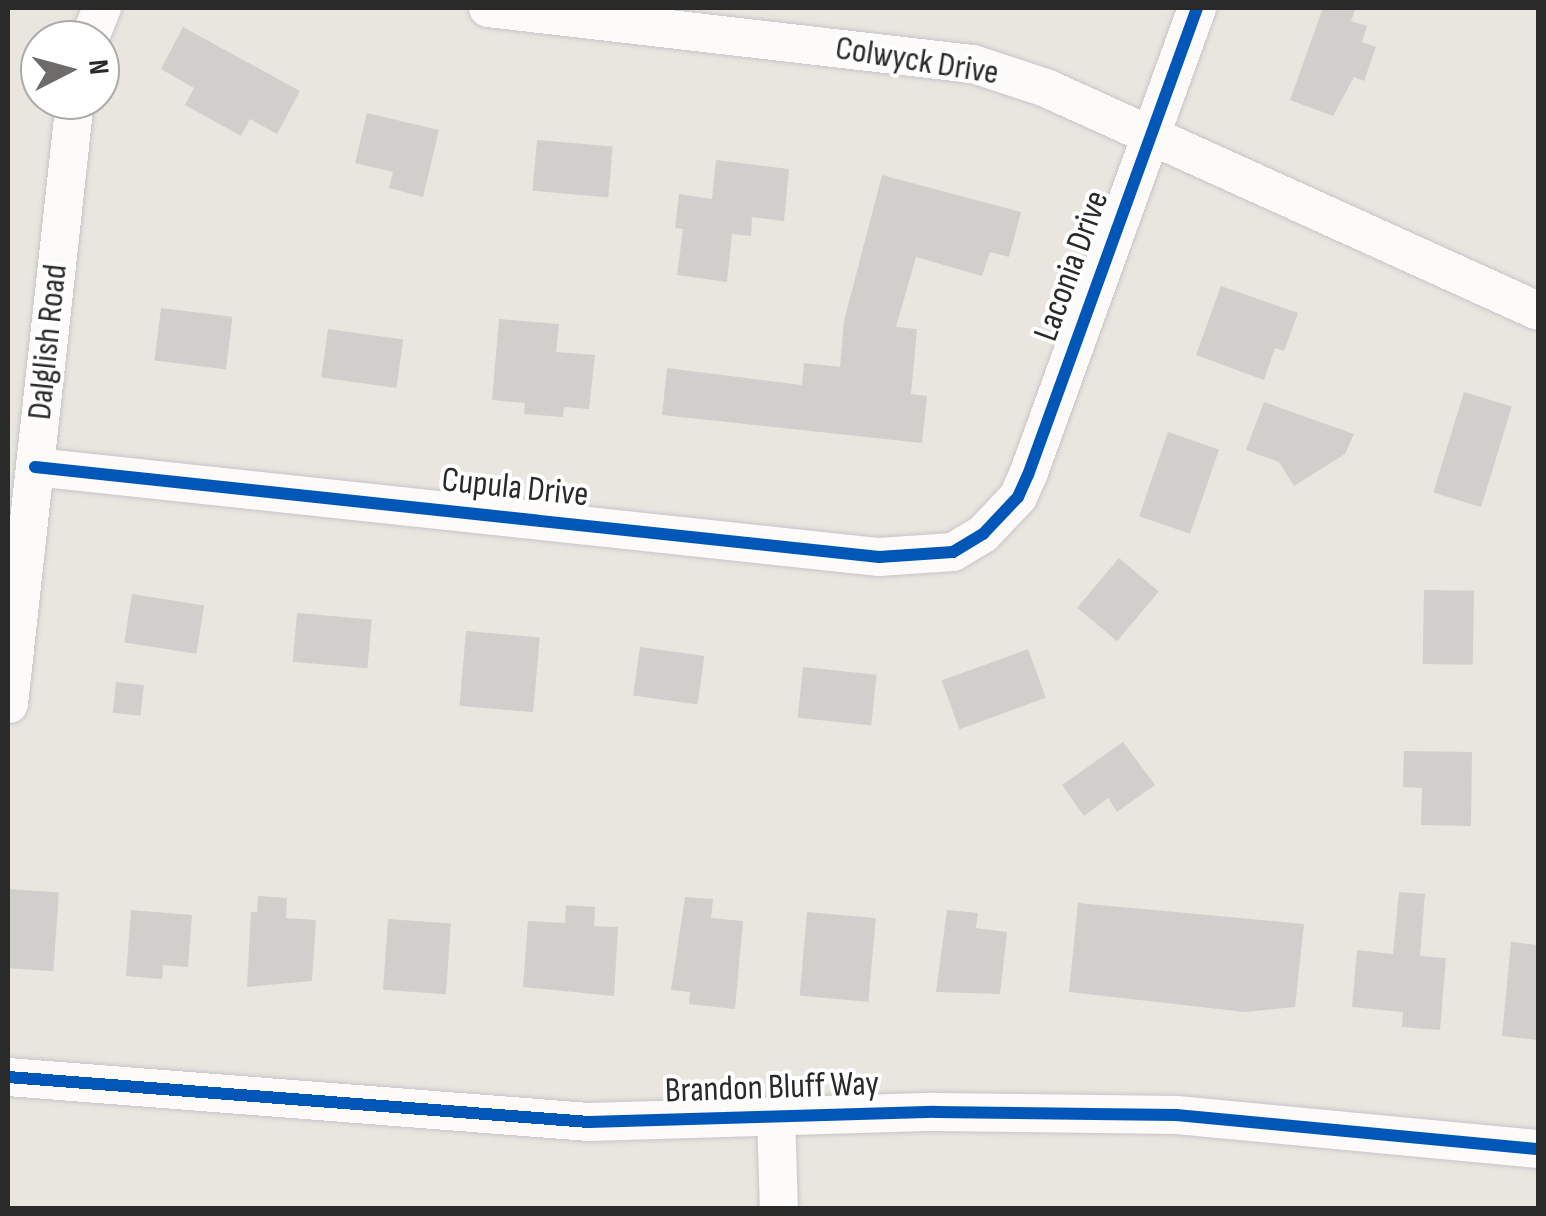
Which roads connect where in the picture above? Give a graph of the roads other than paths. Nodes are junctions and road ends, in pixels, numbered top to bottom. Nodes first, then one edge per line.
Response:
1 (488, 8) edge
2 (1197, 8) edge
3 (73, 120) edge
4 (1151, 134) junction
5 (1538, 310) edge
6 (35, 467) junction
7 (983, 534) joint
8 (9, 704) edge
9 (8, 1077) edge
10 (776, 1115) junction
11 (1538, 1149) edge
12 (779, 1208) edge

1 - 4 street, Colwyck Drive
2 - 4 street, Laconia Drive
3 - 6 street, Dalglish Road
4 - 5 street, Colwyck Drive
4 - 7 street, Laconia Drive
6 - 7 street, Cupula Drive
6 - 8 street, Dalglish Road
9 - 10 street, Brandon Bluff Way
10 - 11 street, Brandon Bluff Way
10 - 12 street

